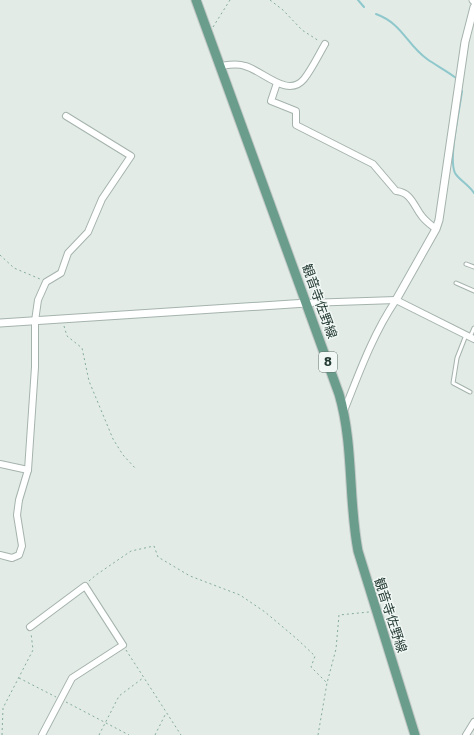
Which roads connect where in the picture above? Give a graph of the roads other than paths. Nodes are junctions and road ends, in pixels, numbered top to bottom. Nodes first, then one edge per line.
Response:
1 (196, 0) edge
2 (474, 6) edge
3 (325, 44) road end
4 (220, 66) junction
5 (277, 83) junction
6 (66, 116) dead end
7 (436, 229) junction
8 (466, 264) dead end
9 (474, 267) edge
10 (456, 283) dead end
11 (474, 291) edge
12 (396, 300) junction
13 (307, 303) junction
14 (35, 320) junction
15 (0, 323) edge
16 (474, 328) edge
17 (470, 337) edge
18 (470, 392) dead end
19 (344, 411) junction
20 (0, 464) edge
21 (28, 470) junction
22 (0, 555) edge
23 (30, 627) road end
24 (474, 722) edge
25 (42, 735) edge
26 (415, 735) edge
27 (466, 735) edge

1 - 4 main road, 観音寺佐野線 / 8
2 - 7 street
3 - 5 street
4 - 5 street
4 - 13 main road, 観音寺佐野線 / 8
5 - 7 street
6 - 14 street
7 - 12 street
8 - 9 lane
10 - 11 lane
12 - 13 street
12 - 17 street
12 - 19 street
13 - 14 street
13 - 19 main road, 観音寺佐野線 / 8
14 - 15 street
14 - 21 street
16 - 17 lane
17 - 18 lane
19 - 26 main road, 観音寺佐野線 / 8
20 - 21 street
21 - 22 street
23 - 25 street
24 - 27 street

